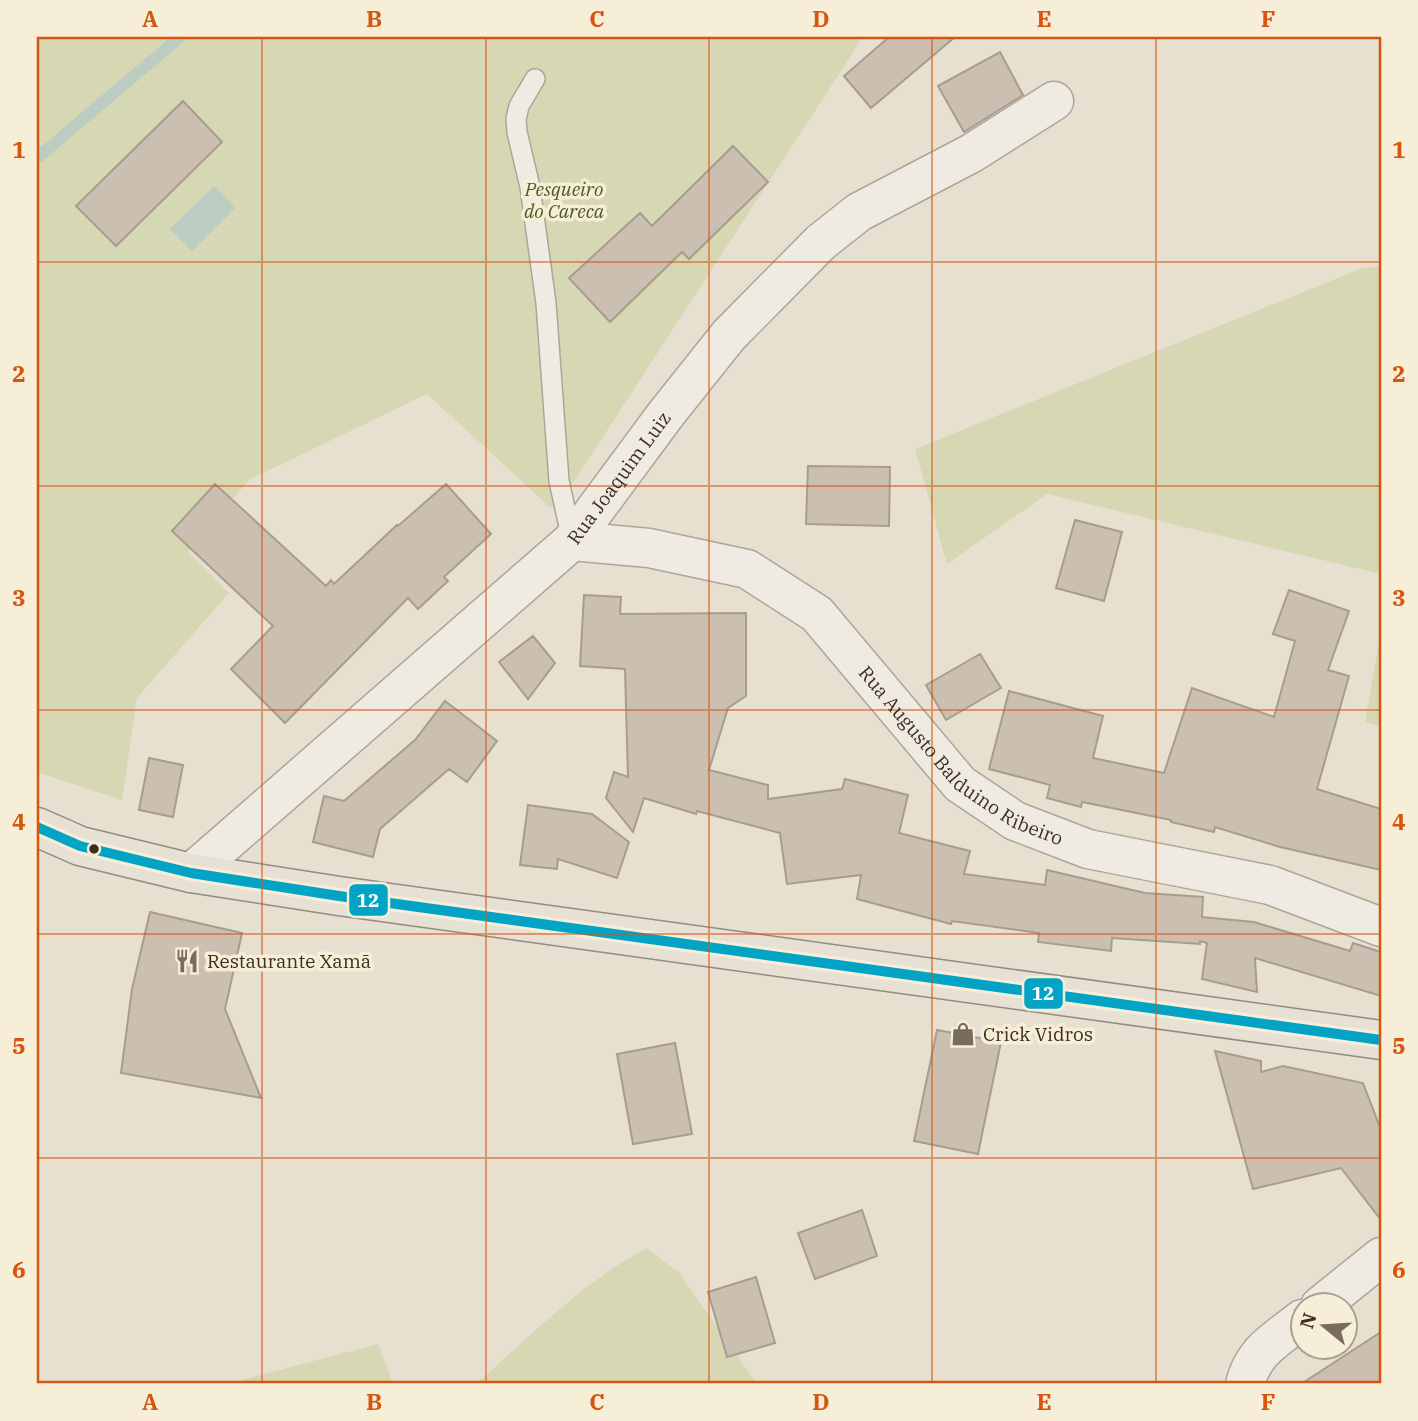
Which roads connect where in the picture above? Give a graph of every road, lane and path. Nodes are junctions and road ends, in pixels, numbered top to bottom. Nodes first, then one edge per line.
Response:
1 (535, 79) dead end
2 (1054, 101) dead end
3 (572, 541) junction
4 (37, 827) edge
5 (191, 873) junction
6 (1381, 927) edge
7 (1381, 1040) edge
8 (1381, 1257) edge
9 (1337, 1292) edge
10 (1288, 1330) edge
11 (1245, 1384) edge

1 - 3 lane
2 - 3 street, Rua Joaquim Luiz
3 - 5 street, Rua Joaquim Luiz
3 - 6 street, Rua Augusto Balduino Ribeiro
4 - 5 main road
5 - 7 main road
8 - 9 street
10 - 11 street

